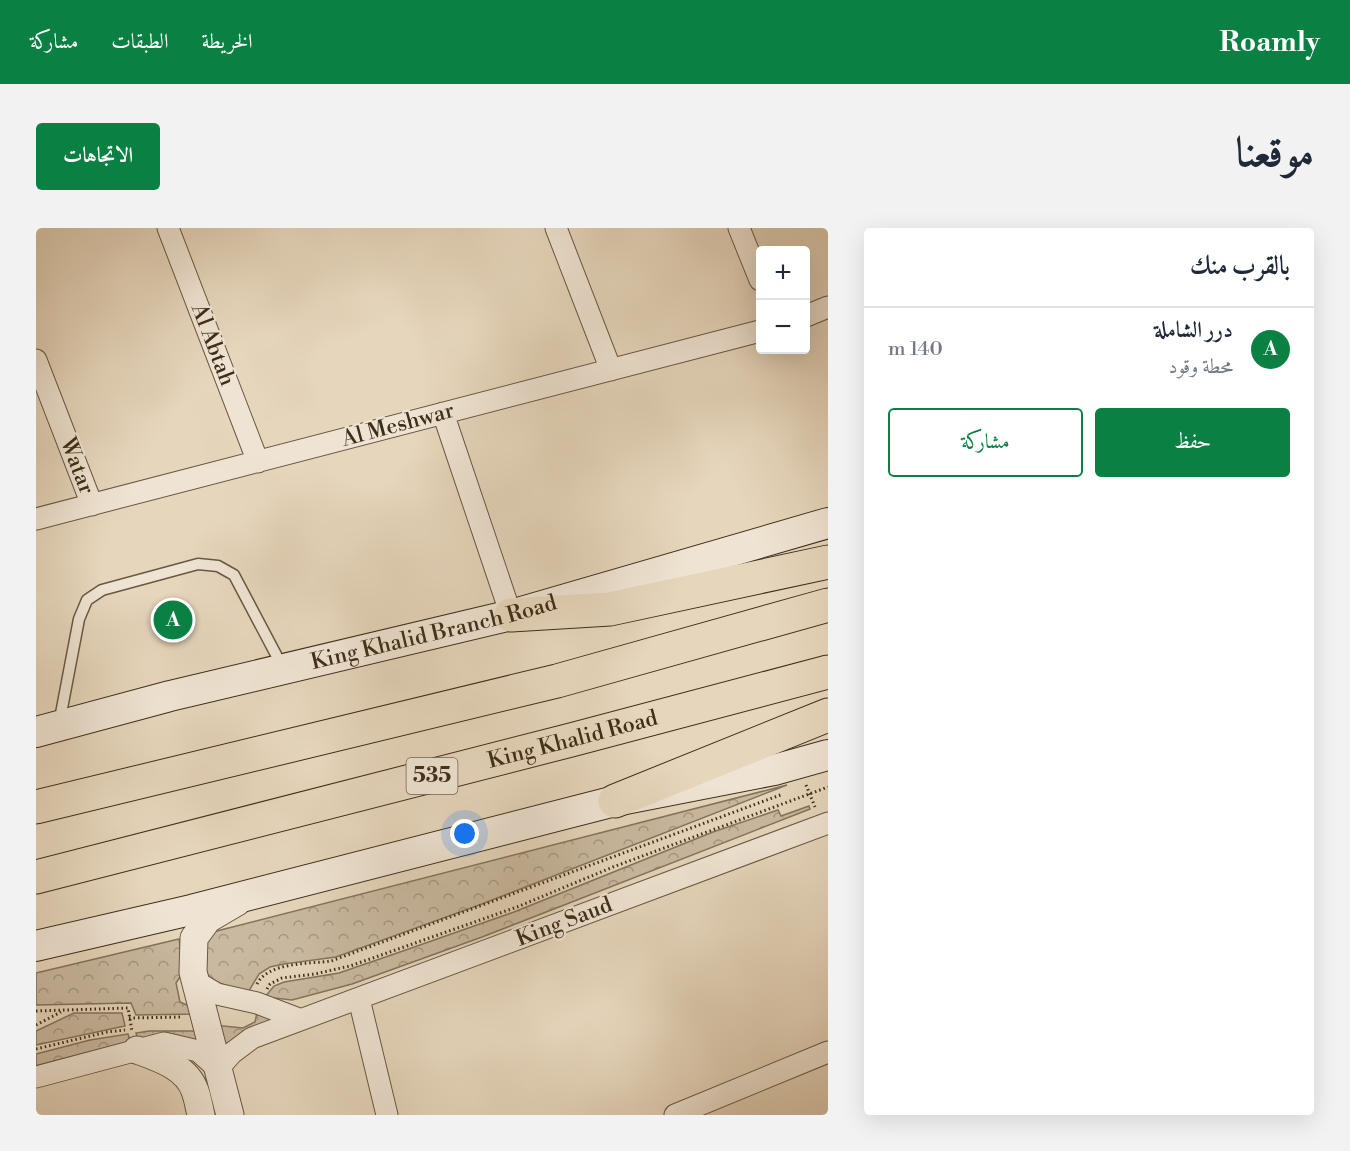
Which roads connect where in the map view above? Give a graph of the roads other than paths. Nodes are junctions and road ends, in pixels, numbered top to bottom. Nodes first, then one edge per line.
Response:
1 (168, 228) edge
2 (556, 228) edge
3 (739, 228) edge
4 (756, 270) edge
5 (828, 308) edge
6 (810, 315) edge
7 (756, 332) edge
8 (36, 360) edge
9 (611, 370) junction
10 (443, 414) junction
11 (258, 462) junction
12 (92, 505) junction
13 (36, 519) edge
14 (828, 523) edge
15 (828, 562) edge
16 (828, 605) edge
17 (511, 615) junction
18 (284, 669) junction
19 (828, 672) edge
20 (828, 715) edge
21 (47, 729) edge
22 (828, 755) edge
23 (615, 801) junction
24 (36, 807) edge
25 (825, 824) edge
26 (36, 877) edge
27 (249, 895) junction
28 (36, 946) edge
29 (195, 981) junction
30 (359, 999) junction
31 (299, 1019) junction
32 (136, 1036) junction
33 (828, 1052) edge
34 (218, 1069) junction
35 (36, 1077) edge
36 (687, 1113) edge
37 (201, 1115) edge
38 (230, 1115) edge
39 (387, 1115) edge

1 - 11 street, Al Abtah
2 - 9 street
3 - 4 street
5 - 6 street
7 - 9 street, Al Meshwar
8 - 12 street, Watar
9 - 10 street, Al Meshwar
10 - 11 street, Al Meshwar
10 - 17 street
11 - 12 street, Al Meshwar
12 - 13 street, Al Meshwar
14 - 17 main road, King Khalid Branch Road
15 - 17 highway
16 - 24 highway
17 - 18 main road, King Khalid Branch Road
18 - 21 main road, King Khalid Branch Road
18 - 21 lane
19 - 26 highway, King Khalid Road / 535
20 - 23 highway
22 - 23 main road
23 - 27 main road
25 - 30 street, King Saud
27 - 28 main road
27 - 29 street
29 - 31 street
29 - 34 street
30 - 31 street, King Saud
30 - 39 street
31 - 34 street, King Saud
32 - 34 street
32 - 35 street
32 - 37 street
33 - 36 street
34 - 38 street

